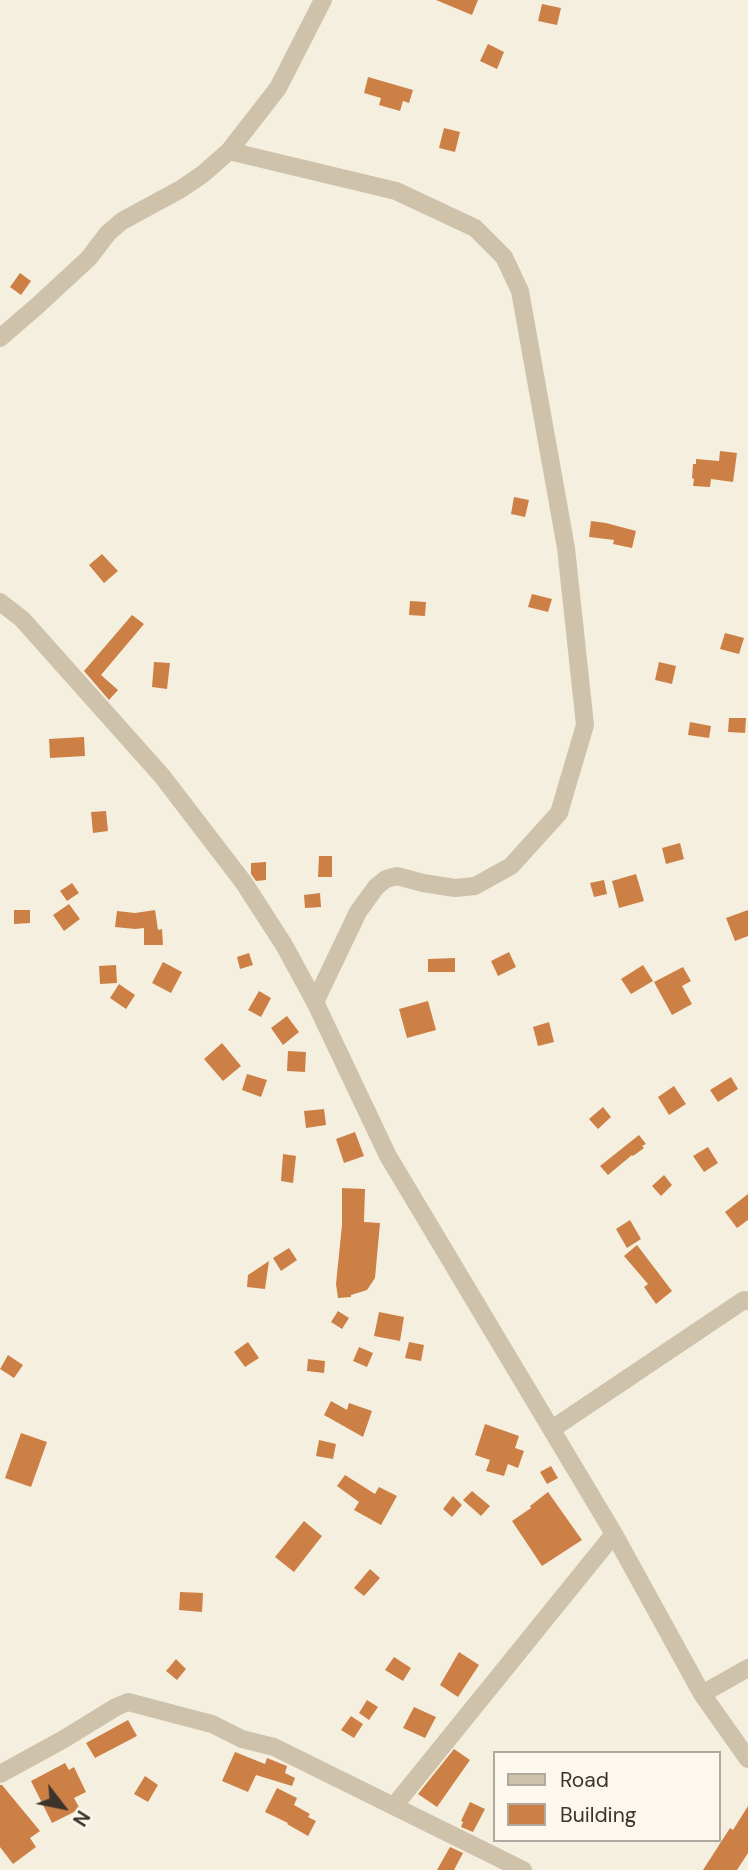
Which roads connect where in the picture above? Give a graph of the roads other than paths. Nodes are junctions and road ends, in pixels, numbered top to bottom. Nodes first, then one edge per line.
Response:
1 (323, 0) edge
2 (229, 151) junction
3 (0, 338) edge
4 (0, 602) edge
5 (314, 1002) junction
6 (748, 1301) edge
7 (552, 1429) junction
8 (614, 1534) junction
9 (748, 1668) edge
10 (702, 1694) junction
11 (748, 1759) edge
12 (0, 1774) edge
13 (394, 1806) junction
14 (523, 1870) edge

1 - 2 street
2 - 3 street
2 - 5 street
4 - 5 street
5 - 7 street
6 - 7 street
7 - 8 street
8 - 10 street
8 - 13 street
9 - 10 street
10 - 11 street
12 - 13 street
13 - 14 street

